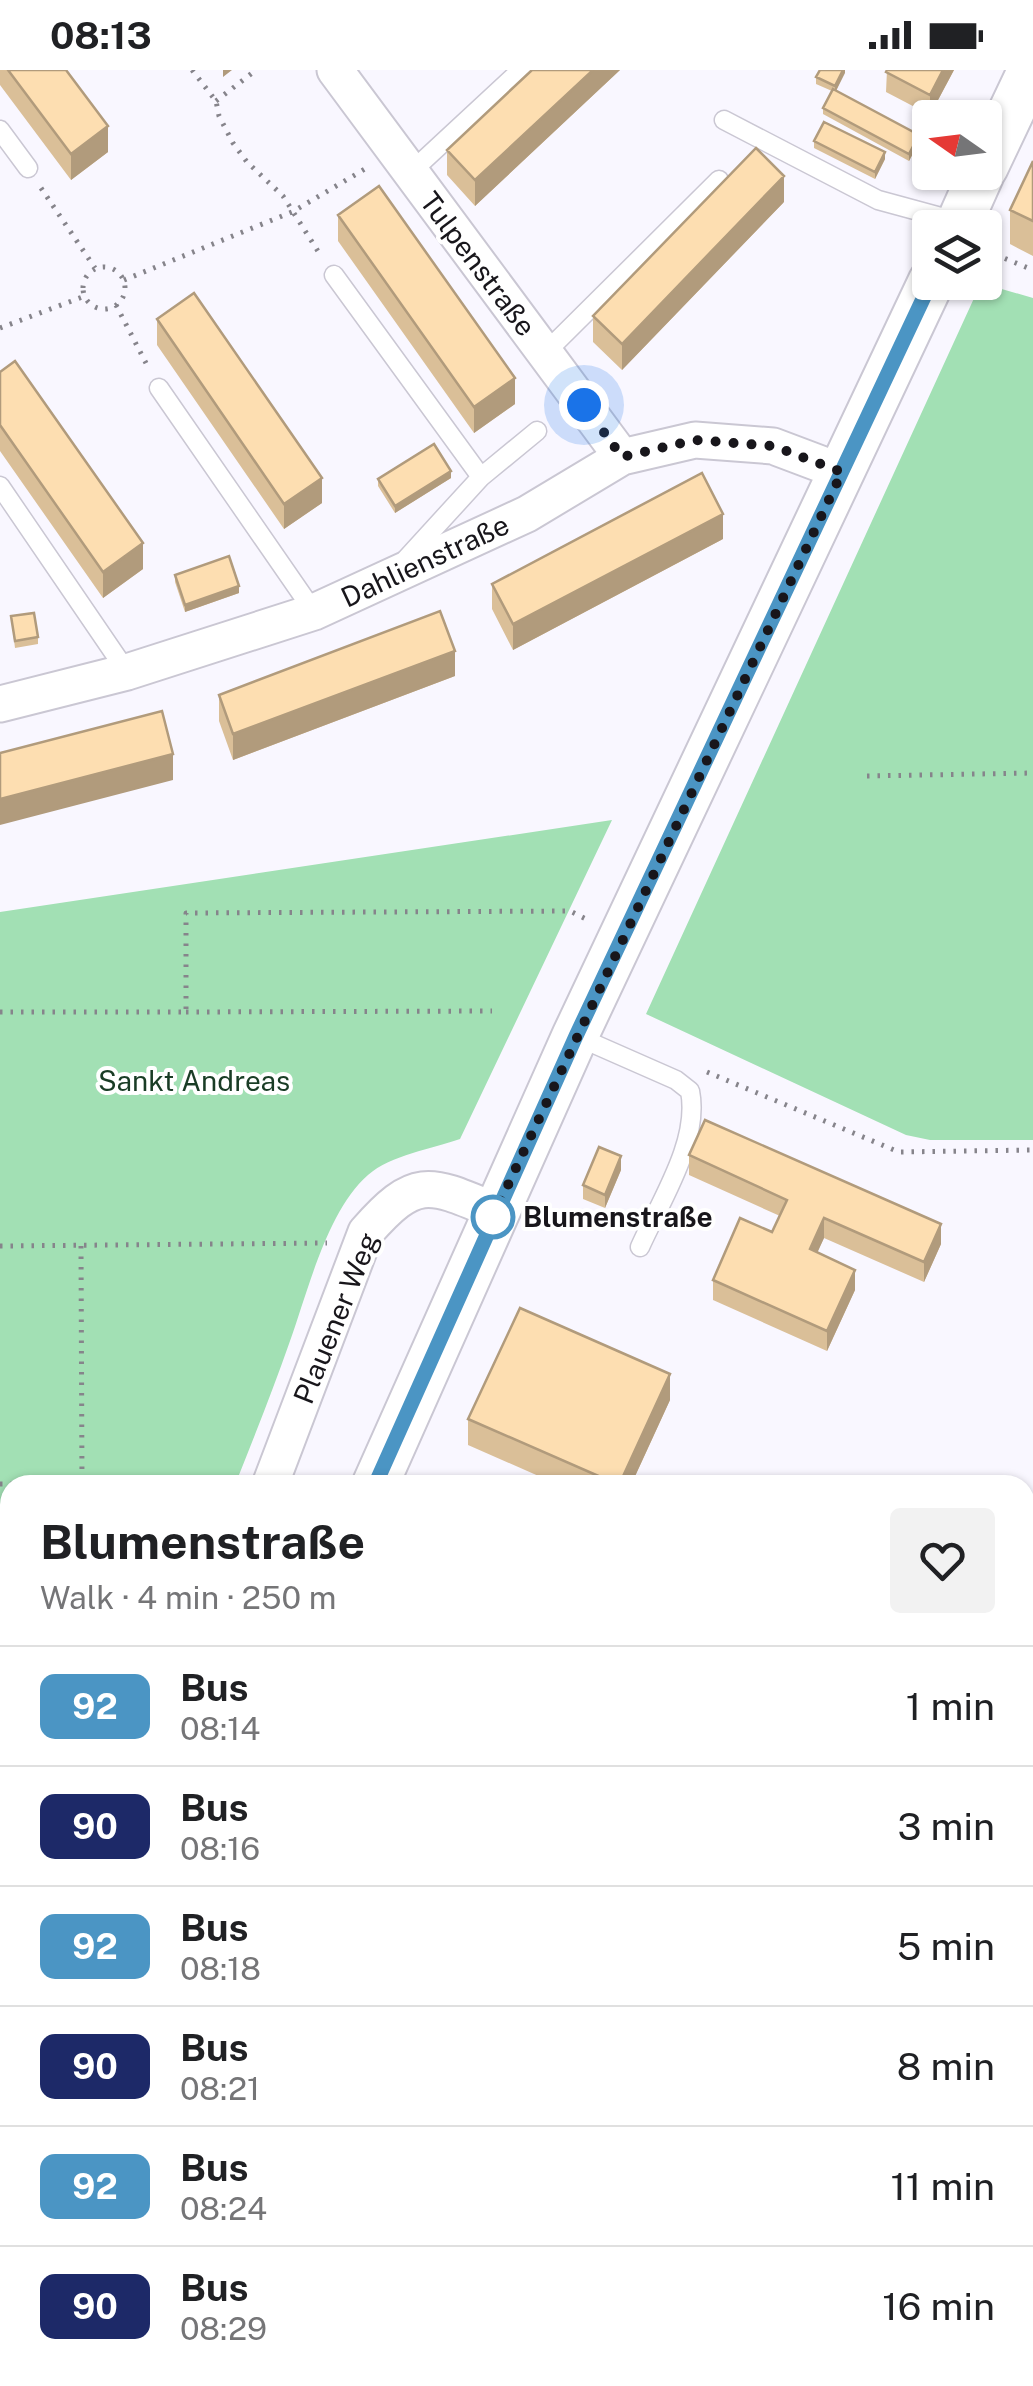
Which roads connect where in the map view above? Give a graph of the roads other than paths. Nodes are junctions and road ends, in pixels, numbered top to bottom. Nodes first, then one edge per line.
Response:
1 (335, 70) edge
2 (521, 70) edge
3 (1031, 70) edge
4 (724, 120) dead end
5 (0, 130) edge
6 (1002, 132) edge
7 (403, 161) junction
8 (28, 168) road end
9 (719, 180) edge
10 (912, 212) edge
11 (334, 275) road end
12 (923, 300) edge
13 (545, 354) junction
14 (159, 388) road end
15 (538, 431) dead end
16 (622, 457) junction
17 (842, 472) junction
18 (481, 477) junction
19 (0, 486) edge
20 (388, 578) junction
21 (314, 612) junction
22 (127, 672) junction
23 (0, 704) edge
24 (576, 1036) junction
25 (496, 1211) junction
26 (640, 1247) dead end
27 (274, 1475) edge
28 (379, 1475) edge

1 - 7 street, Tulpenstraße
2 - 7 lane
3 - 6 street
4 - 10 lane
5 - 8 lane
7 - 13 street, Tulpenstraße
9 - 13 lane
11 - 18 lane
12 - 17 street
13 - 16 street, Tulpenstraße
14 - 21 lane
15 - 18 lane
16 - 17 street, Dahlienstraße
16 - 20 street, Dahlienstraße
17 - 24 street
18 - 20 lane
19 - 22 lane
20 - 21 street, Dahlienstraße
21 - 22 street, Dahlienstraße
22 - 23 street, Dahlienstraße
24 - 25 street
24 - 26 lane
25 - 27 street, Plauener Weg
25 - 28 street

